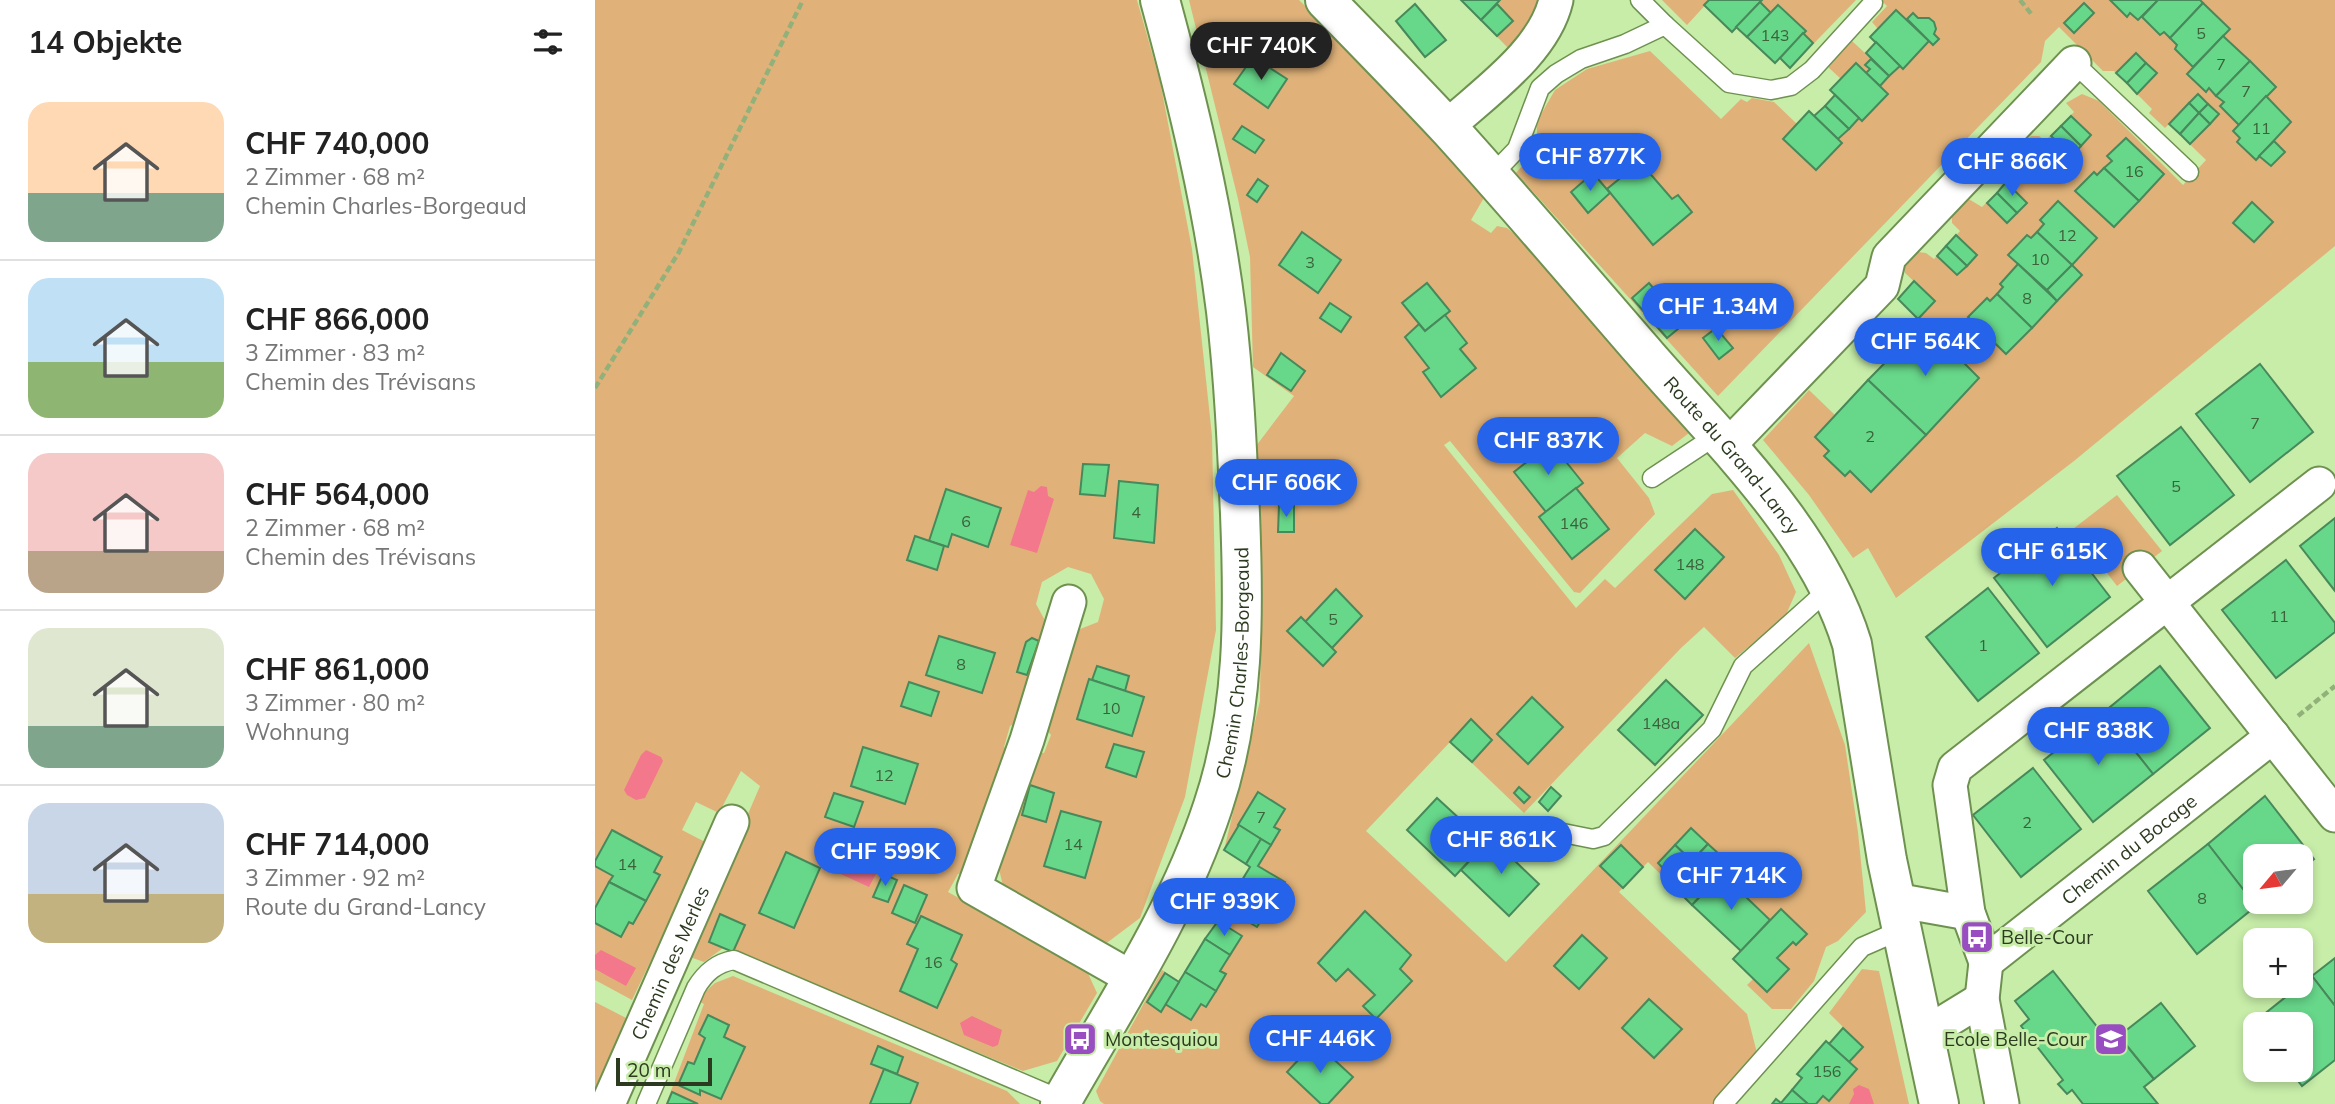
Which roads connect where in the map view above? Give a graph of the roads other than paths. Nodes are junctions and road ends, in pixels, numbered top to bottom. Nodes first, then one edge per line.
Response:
1 (1160, 0) edge
2 (1325, 0) edge
3 (1556, 0) edge
4 (1640, 0) edge
5 (1873, 3) dead end
6 (1665, 25) junction
7 (2074, 63) joint
8 (1447, 127) junction
9 (2189, 172) dead end
10 (1491, 176) junction
11 (1722, 441) junction
12 (1652, 478) dead end
13 (2319, 484) dead end
14 (2140, 568) dead end
15 (1830, 588) junction
16 (1069, 602) dead end
17 (2166, 602) junction
18 (2273, 736) junction
19 (2335, 815) edge
20 (732, 822) dead end
21 (1533, 827) dead end
22 (1968, 913) junction
23 (1898, 915) junction
24 (1986, 962) junction
25 (1132, 978) junction
26 (1982, 999) junction
27 (1925, 1034) junction
28 (1067, 1100) edge
29 (608, 1104) edge
30 (646, 1104) edge
31 (1723, 1104) edge
32 (1939, 1104) edge
33 (2002, 1104) edge

1 - 25 street, Chemin Charles-Borgeaud
2 - 8 street, Route du Grand-Lancy
3 - 8 street
4 - 6 lane
5 - 6 lane
6 - 10 lane
7 - 9 lane
7 - 11 street
8 - 10 street, Route du Grand-Lancy
10 - 11 street, Route du Grand-Lancy
11 - 12 lane
11 - 15 street, Route du Grand-Lancy
13 - 17 street
14 - 17 street
15 - 21 lane
15 - 23 street, Route du Grand-Lancy
16 - 25 street
17 - 18 street
17 - 22 street
18 - 19 street
18 - 24 street, Chemin du Bocage
20 - 29 street, Chemin des Merles
22 - 23 street
22 - 24 street
23 - 27 street, Route du Grand-Lancy
23 - 31 lane
24 - 26 street
25 - 28 street, Chemin Charles-Borgeaud
26 - 27 street
26 - 33 street
27 - 32 street, Route du Grand-Lancy
28 - 30 lane

